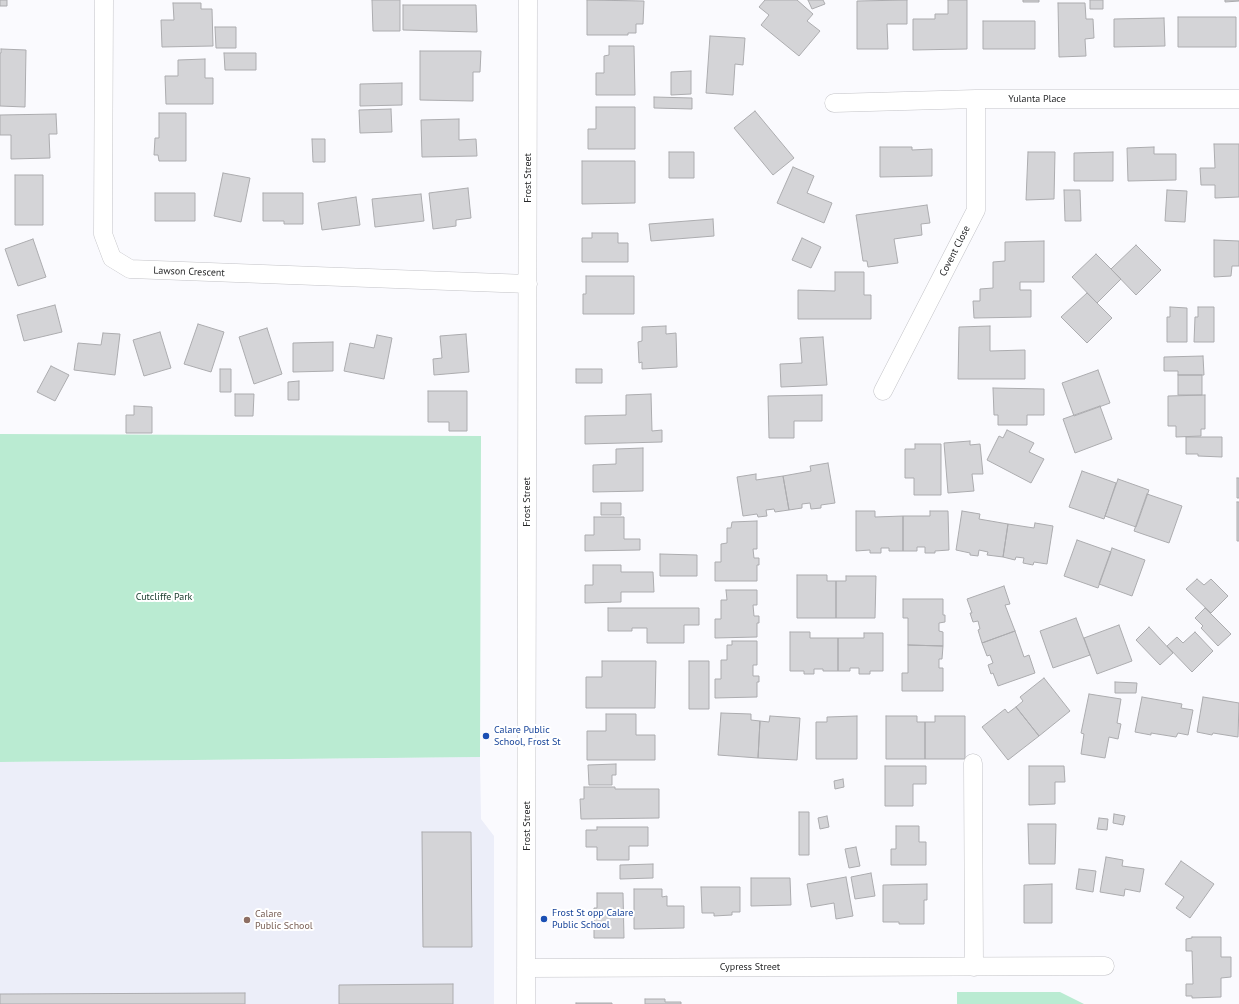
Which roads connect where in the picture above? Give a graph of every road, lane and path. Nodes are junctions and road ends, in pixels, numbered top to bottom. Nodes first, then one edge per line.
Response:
1 (104, 0) edge
2 (528, 0) edge
3 (976, 99) junction
4 (1239, 99) edge
5 (834, 103) dead end
6 (528, 284) junction
7 (882, 391) dead end
8 (973, 763) dead end
9 (1105, 966) dead end
10 (974, 967) junction
11 (526, 968) junction
12 (526, 1004) edge

1 - 6 street, Lawson Crescent
2 - 6 street, Frost Street
3 - 4 street, Yulanta Place
3 - 5 street, Yulanta Place
3 - 7 street, Covent Close
6 - 11 street, Frost Street
8 - 10 street
9 - 10 street, Cypress Street
10 - 11 street, Cypress Street
11 - 12 street, Frost Street

